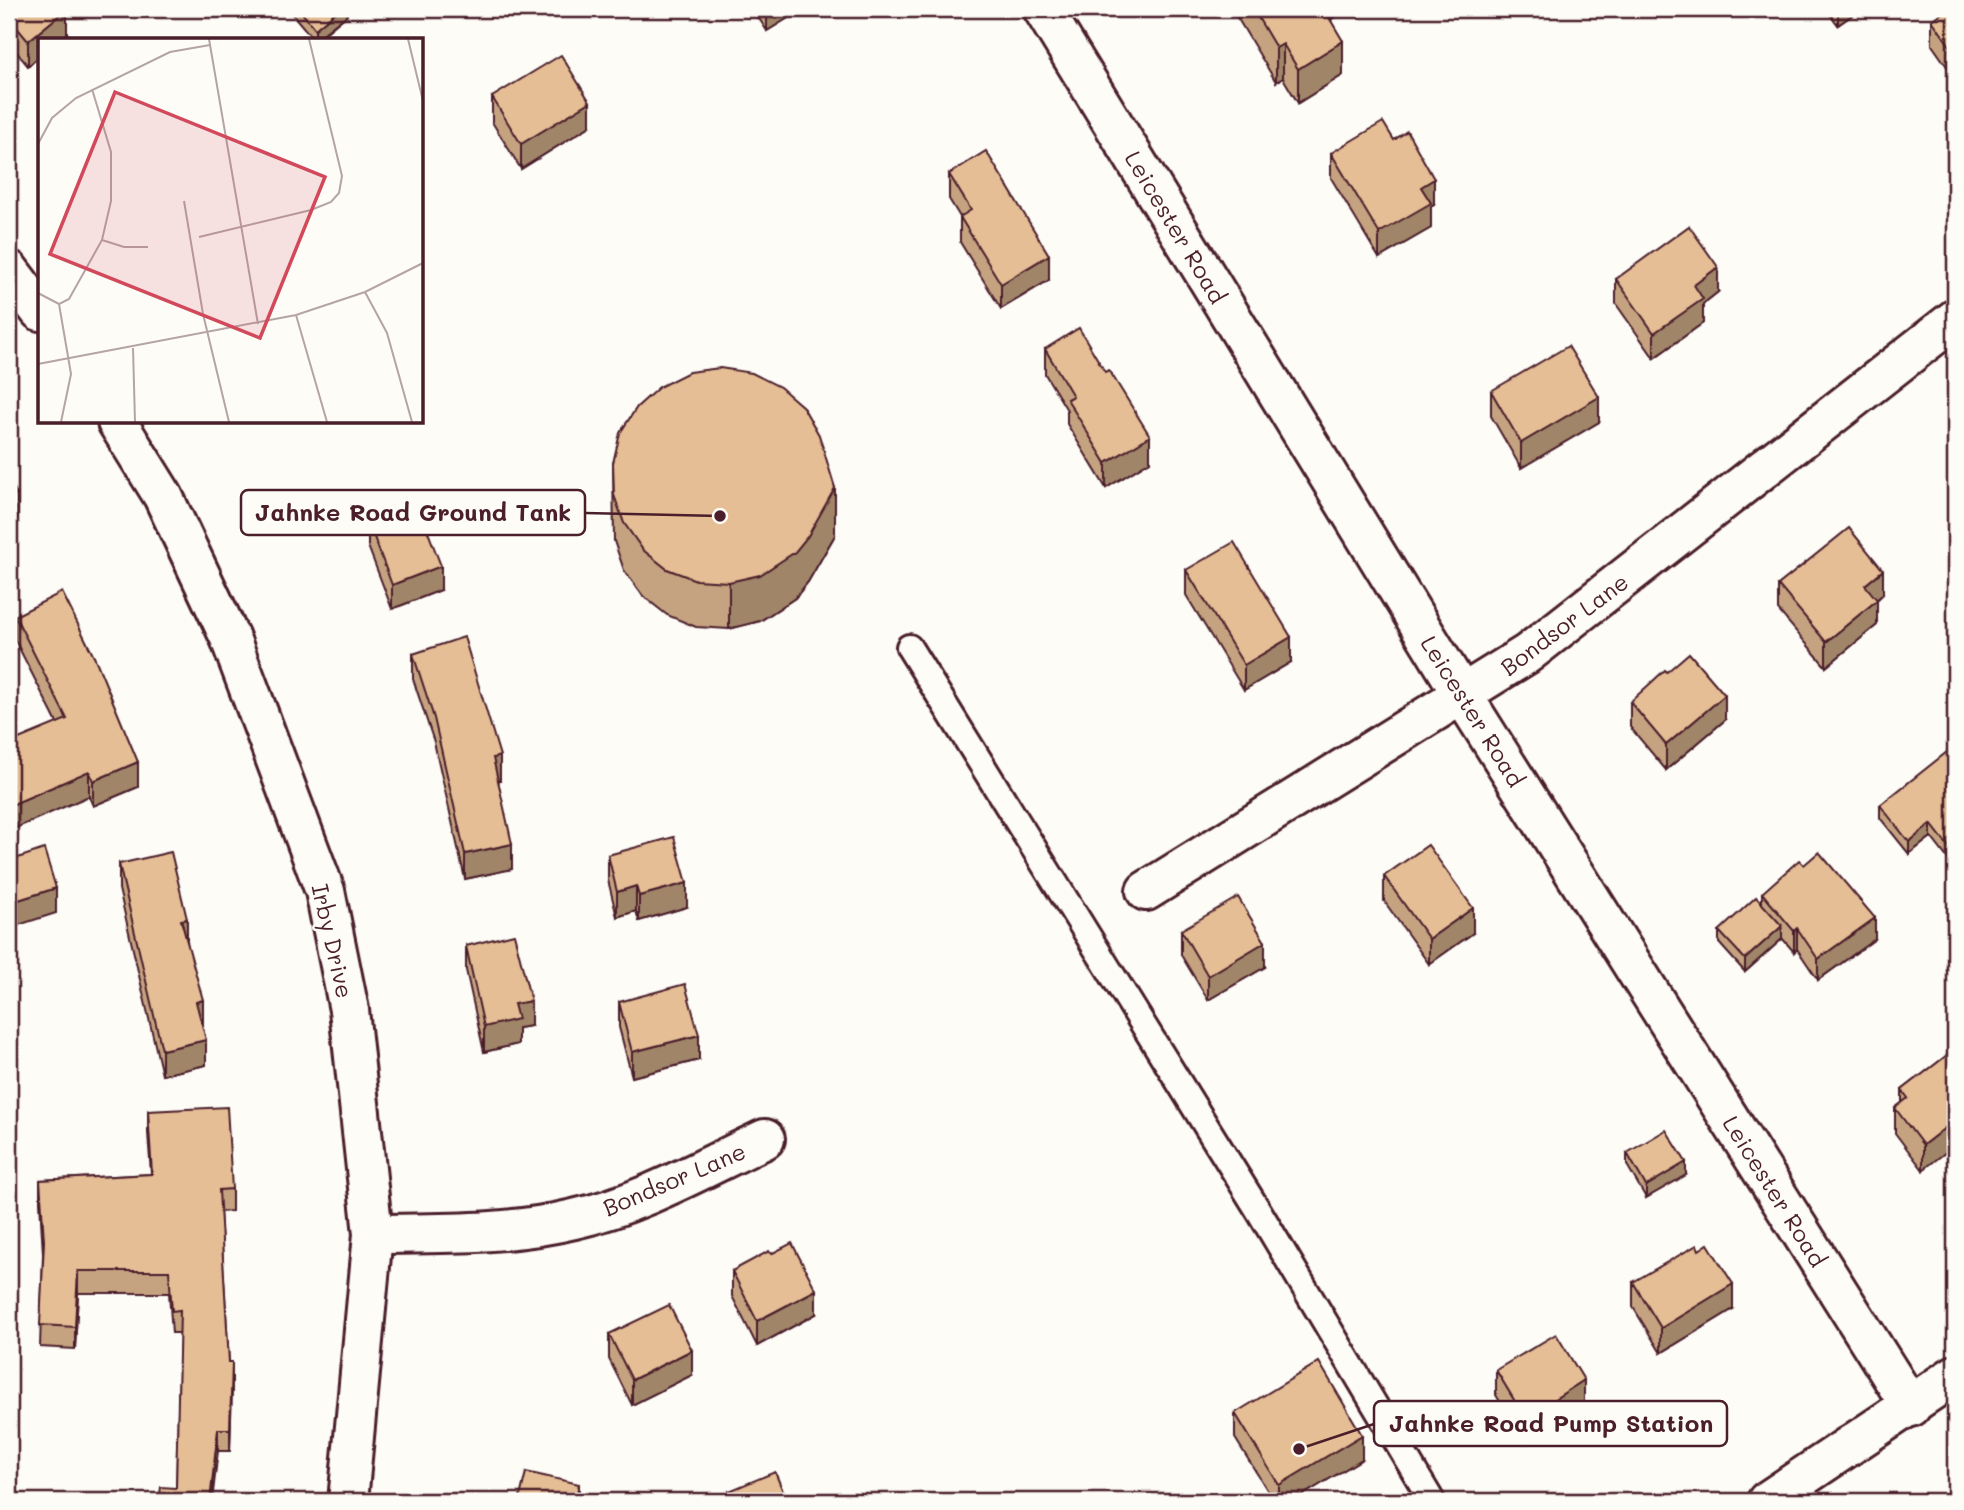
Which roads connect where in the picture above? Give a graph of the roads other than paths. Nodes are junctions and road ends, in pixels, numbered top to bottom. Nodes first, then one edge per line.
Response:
1 (1043, 9) edge
2 (9, 270) edge
3 (38, 308) edge
4 (1955, 319) edge
5 (118, 424) edge
6 (909, 647) dead end
7 (1463, 696) junction
8 (1146, 891) dead end
9 (765, 1139) dead end
10 (373, 1234) junction
11 (1955, 1375) edge
12 (1911, 1407) junction
13 (348, 1501) edge
14 (1432, 1501) edge
15 (1767, 1501) edge

1 - 7 street, Leicester Road
2 - 3 street
4 - 7 street, Bondsor Lane
5 - 10 street, Irby Drive
6 - 14 lane
7 - 8 street, Bondsor Lane
7 - 12 street, Leicester Road
9 - 10 street, Bondsor Lane
10 - 13 street, Irby Drive
11 - 12 street
12 - 15 street

